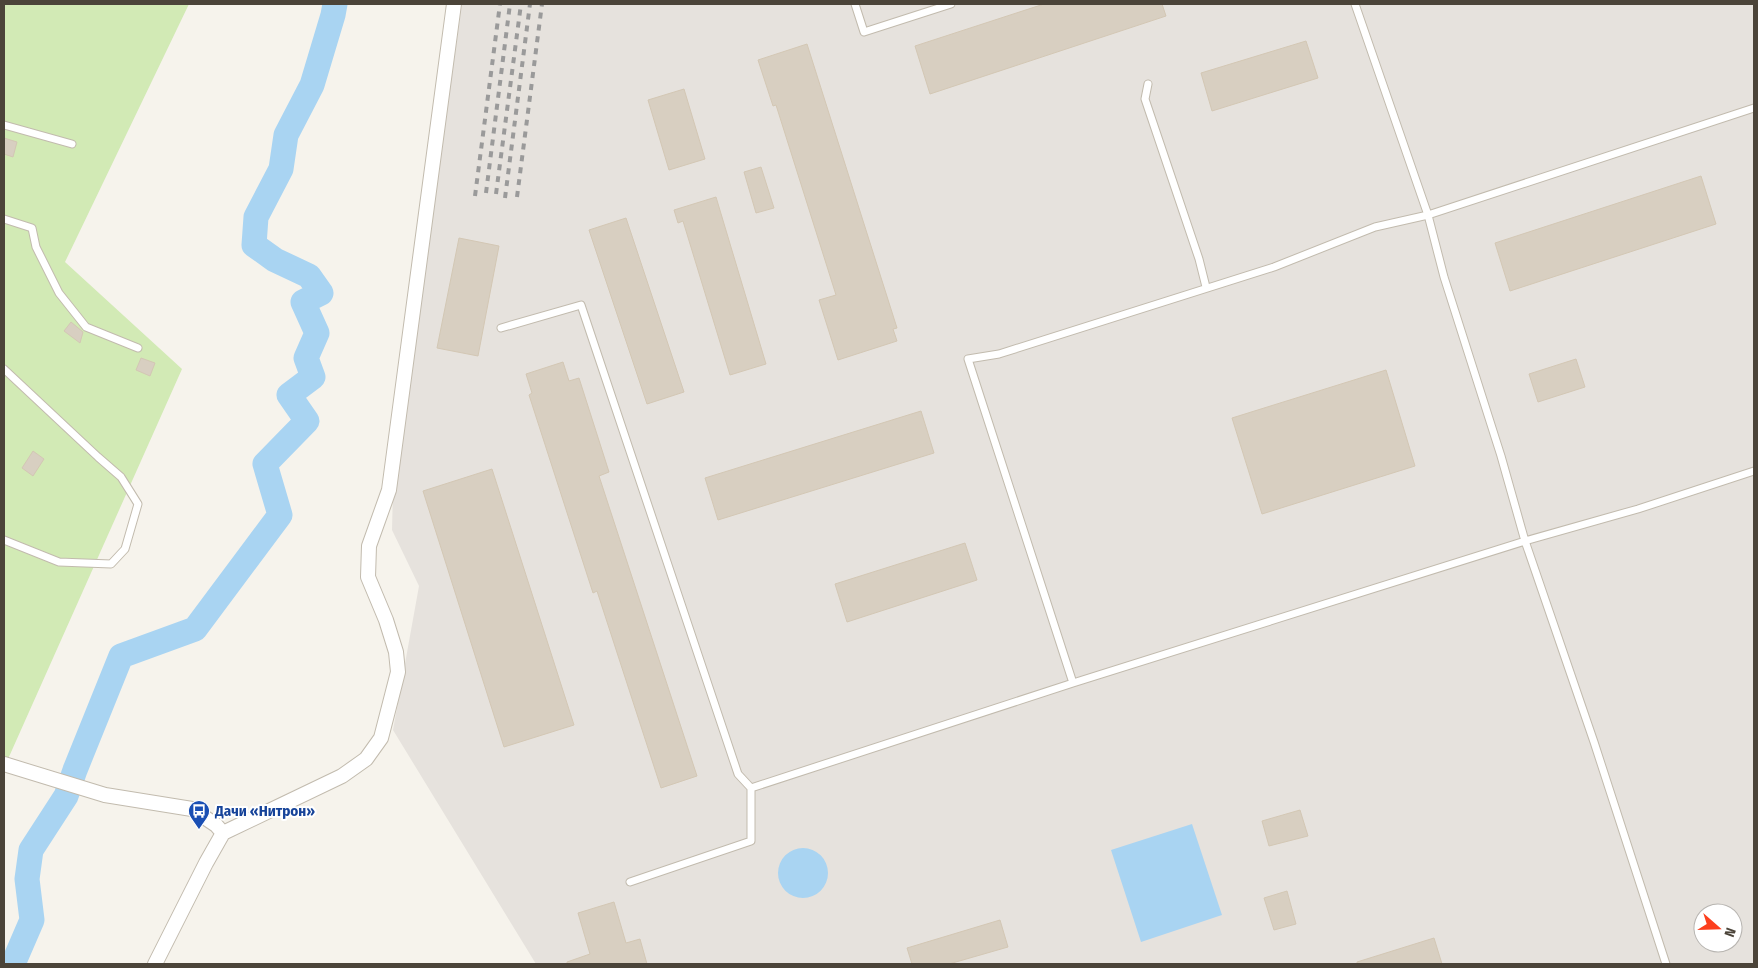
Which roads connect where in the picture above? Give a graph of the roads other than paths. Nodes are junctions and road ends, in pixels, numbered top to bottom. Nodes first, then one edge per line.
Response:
1 (454, 4) edge
2 (855, 4) edge
3 (951, 4) edge
4 (1355, 4) edge
5 (1148, 84) dead end
6 (1754, 108) edge
7 (4, 125) edge
8 (72, 144) dead end
9 (1428, 215) junction
10 (4, 218) edge
11 (1206, 287) junction
12 (501, 328) dead end
13 (138, 348) dead end
14 (4, 369) edge
15 (1754, 472) edge
16 (4, 540) edge
17 (1525, 541) junction
18 (1073, 683) junction
19 (4, 764) edge
20 (751, 788) junction
21 (223, 833) junction
22 (630, 882) dead end
23 (155, 964) edge
24 (1666, 964) edge

1 - 21 street
2 - 3 lane
4 - 9 lane
5 - 11 lane
6 - 9 lane
7 - 8 lane
9 - 11 lane
9 - 17 lane
10 - 13 lane
11 - 18 lane
12 - 20 lane
14 - 16 lane
15 - 17 lane
17 - 18 lane
17 - 24 lane
18 - 20 lane
19 - 21 street
20 - 22 lane
21 - 23 street

